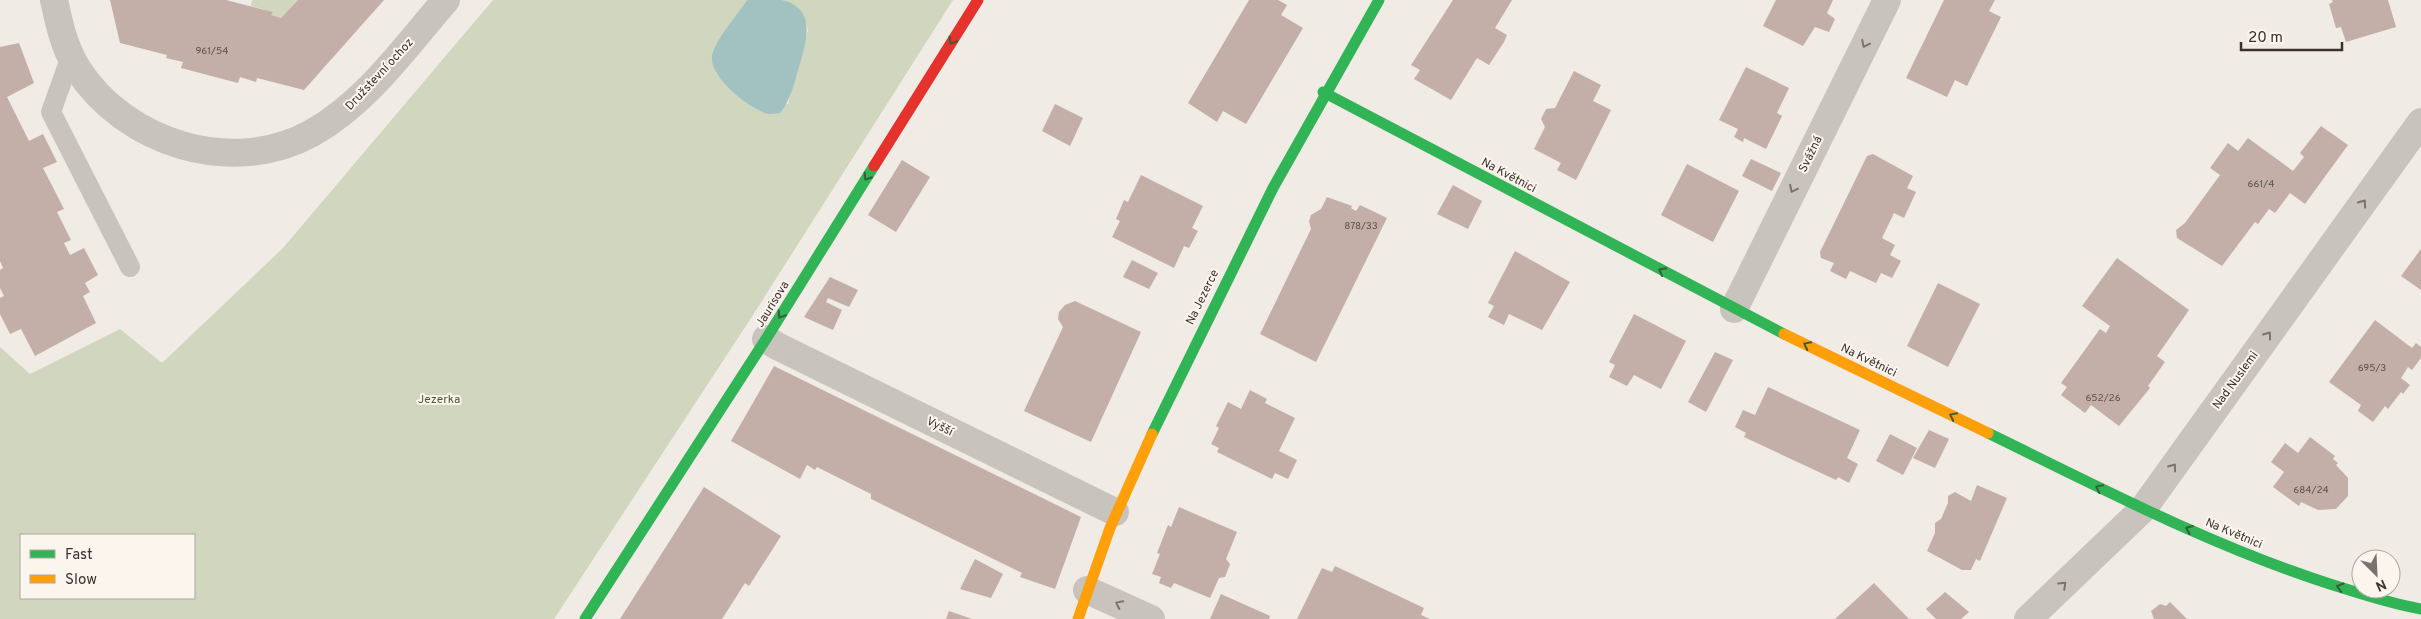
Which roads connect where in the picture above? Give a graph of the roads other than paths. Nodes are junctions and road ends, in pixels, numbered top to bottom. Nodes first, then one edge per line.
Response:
1 (54, 0) edge
2 (446, 0) edge
3 (978, 0) edge
4 (1379, 0) edge
5 (1887, 0) edge
6 (70, 56) junction
7 (1323, 92) junction
8 (2421, 122) edge
9 (130, 267) dead end
10 (1734, 309) junction
11 (766, 339) junction
12 (2143, 509) junction
13 (1115, 512) junction
14 (1086, 590) junction
15 (2421, 609) edge
16 (585, 619) edge
17 (1078, 619) edge
18 (1151, 619) edge
19 (2028, 619) edge

1 - 6 street, Družstevní ochoz
2 - 6 street, Družstevní ochoz
3 -> 11 street, Jaurisova
4 - 7 street, Na Jezerce
5 -> 10 street, Svážná
6 - 9 lane
10 -> 7 street, Na Květnici
7 - 13 street, Na Jezerce
12 -> 8 street, Nad Nuslemi
12 -> 10 street, Na Květnici
11 - 13 street, Vyšší
11 - 16 street, Jaurisova
15 -> 12 street, Na Květnici
19 -> 12 street, Nad Nuslemi
13 - 14 street, Na Jezerce
14 - 17 street, Na Jezerce
18 -> 14 street

